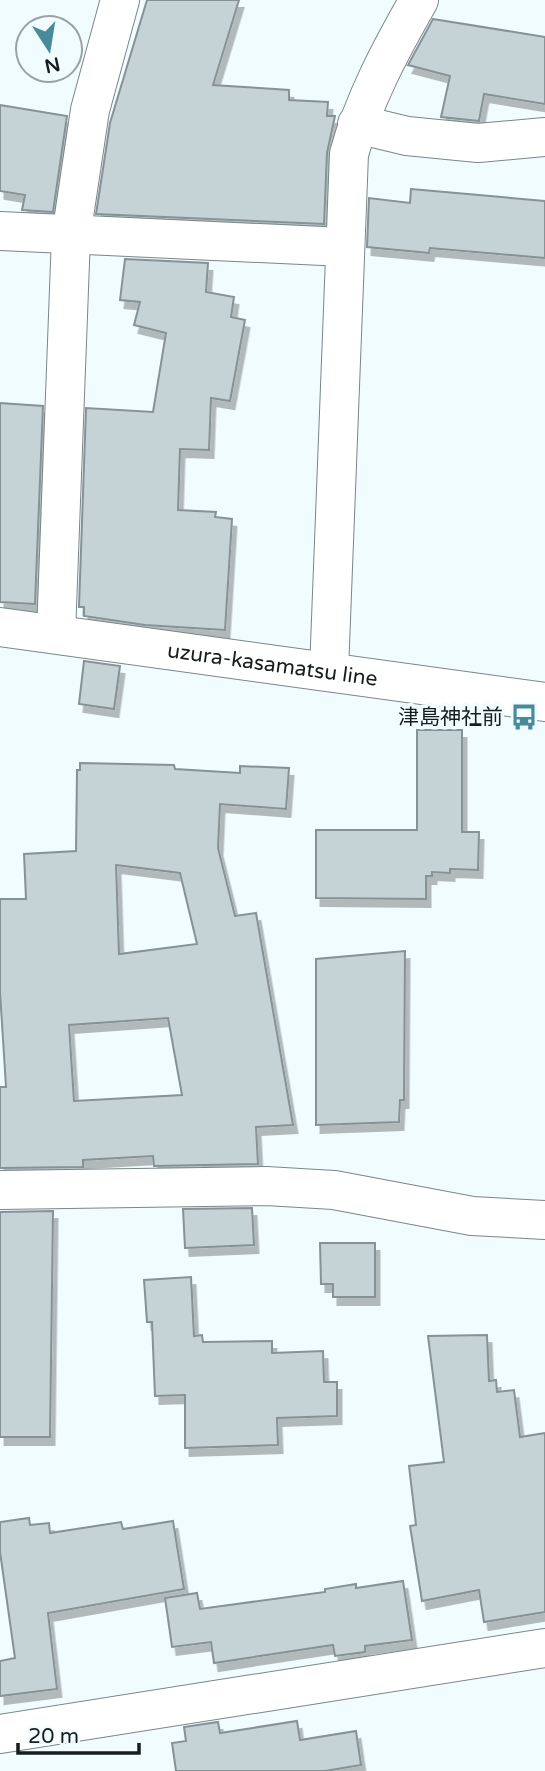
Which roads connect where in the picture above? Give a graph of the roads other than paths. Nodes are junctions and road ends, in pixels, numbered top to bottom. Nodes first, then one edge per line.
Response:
1 (120, 0) edge
2 (419, 0) edge
3 (357, 124) junction
4 (545, 137) edge
5 (0, 231) edge
6 (71, 236) junction
7 (344, 247) junction
8 (0, 626) edge
9 (56, 634) junction
10 (329, 671) junction
11 (545, 702) edge
12 (0, 1189) edge
13 (545, 1220) edge
14 (545, 1647) edge
15 (0, 1734) edge

1 - 6 street
2 - 3 street
3 - 4 street
3 - 7 street
5 - 6 street
6 - 7 street
6 - 9 street
7 - 10 street
8 - 9 street, uzura-kasamatsu line
9 - 10 street, uzura-kasamatsu line
10 - 11 street, uzura-kasamatsu line
12 - 13 street
14 - 15 street

